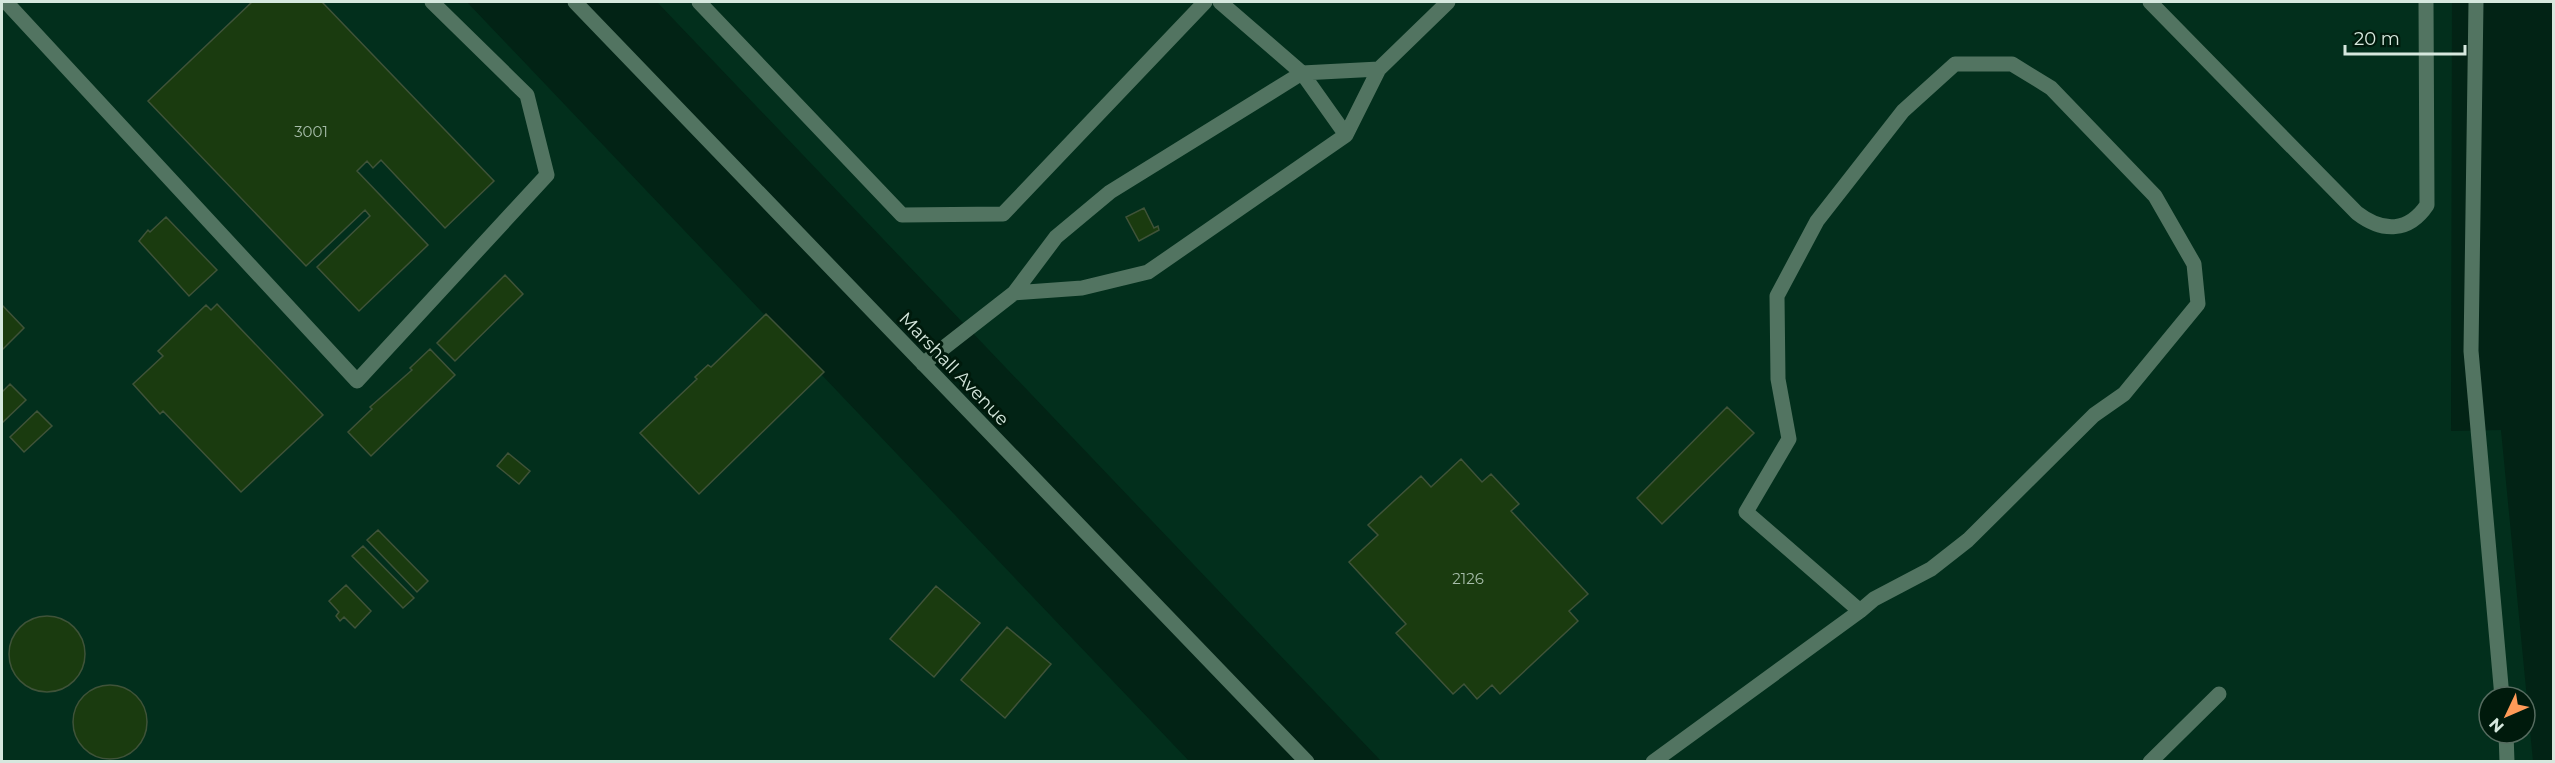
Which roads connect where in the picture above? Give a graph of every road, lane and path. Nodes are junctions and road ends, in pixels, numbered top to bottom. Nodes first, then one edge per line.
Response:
1 (6, 2) edge
2 (432, 2) edge
3 (575, 2) edge
4 (699, 2) edge
5 (1205, 2) edge
6 (1220, 2) edge
7 (1448, 2) edge
8 (2150, 2) edge
9 (2426, 2) edge
10 (2476, 2) edge
11 (1379, 69) junction
12 (1302, 73) junction
13 (1346, 135) junction
14 (1014, 293) junction
15 (922, 363) junction
16 (1860, 611) junction
17 (2501, 685) edge
18 (2218, 694) dead end
19 (2506, 745) edge
20 (1306, 762) edge
21 (1653, 762) edge
22 (2150, 762) edge
23 (2507, 762) edge

1 - 2 street
3 - 15 street, Marshall Avenue
4 - 5 street
6 - 12 street
7 - 11 street
8 - 9 street
10 - 17 street
11 - 12 street
11 - 13 street
12 - 13 street
12 - 14 street
13 - 14 street
14 - 15 street
15 - 20 street, Marshall Avenue
16 - 16 street
16 - 21 street
18 - 22 street
19 - 23 street

